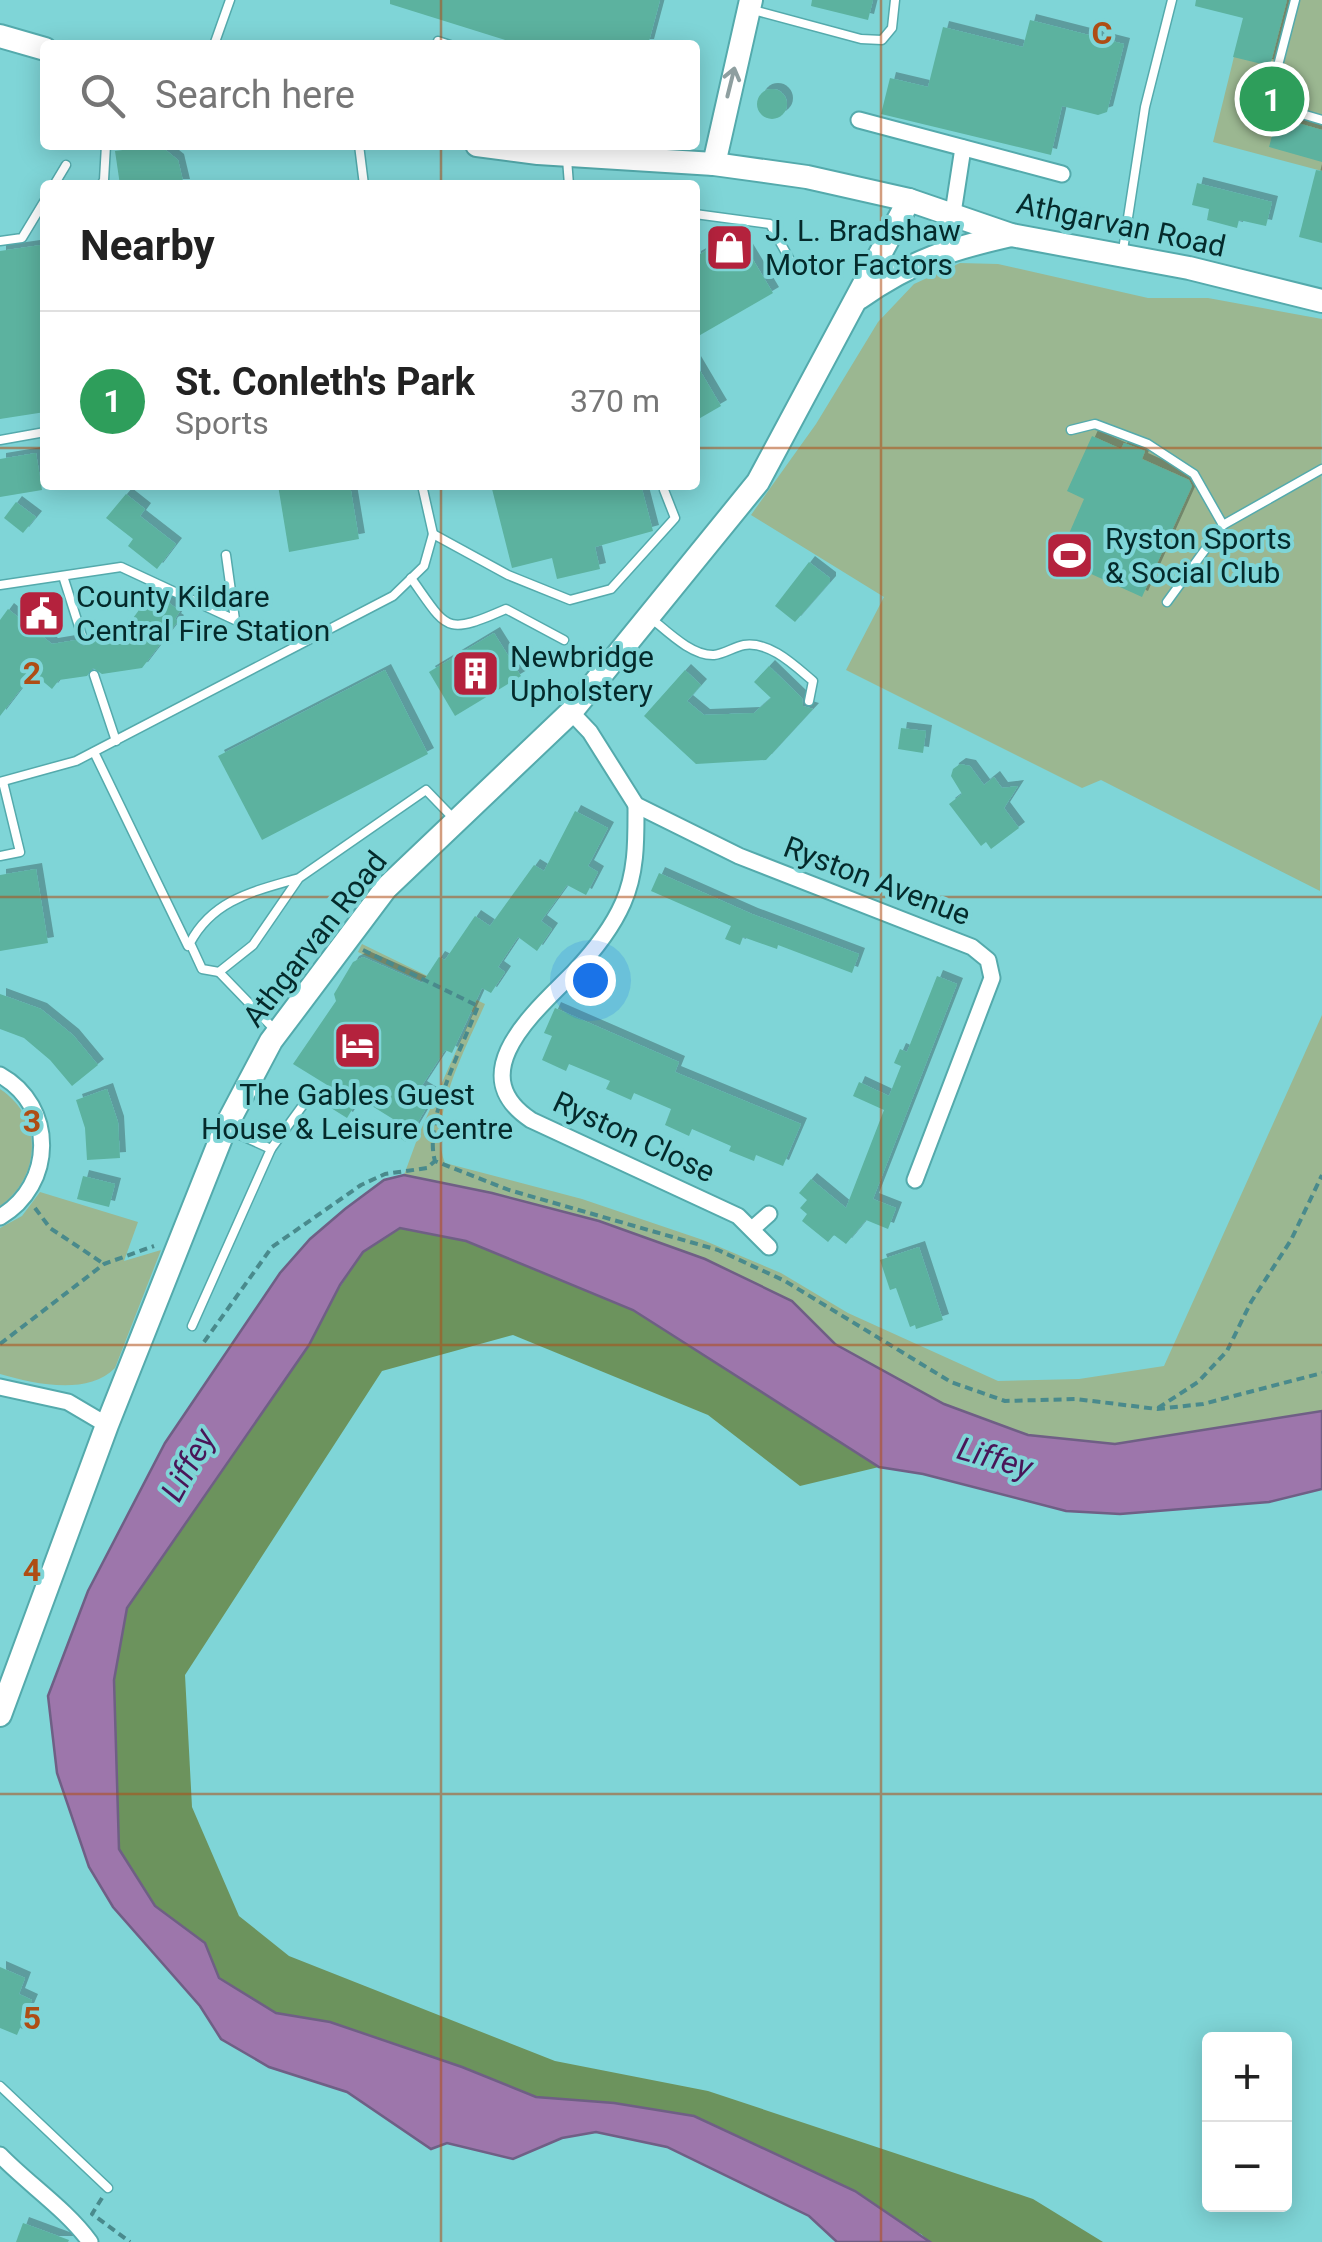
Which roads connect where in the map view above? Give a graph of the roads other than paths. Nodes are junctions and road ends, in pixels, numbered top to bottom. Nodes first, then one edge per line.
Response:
1 (230, 0) edge
2 (895, 0) edge
3 (1172, 0) edge
4 (1295, 0) edge
5 (750, 4) edge
6 (0, 36) edge
7 (216, 40) edge
8 (40, 48) edge
9 (859, 120) dead end
10 (1322, 120) edge
11 (963, 148) junction
12 (106, 150) edge
13 (360, 150) edge
14 (544, 150) edge
15 (567, 155) junction
16 (714, 164) junction
17 (66, 166) dead end
18 (1062, 174) dead end
19 (57, 180) edge
20 (104, 180) edge
21 (363, 180) edge
22 (569, 180) edge
23 (909, 200) junction
24 (40, 208) edge
25 (953, 213) junction
26 (700, 215) edge
27 (1011, 234) junction
28 (0, 241) edge
29 (1122, 255) junction
30 (795, 269) dead end
31 (1322, 301) edge
32 (853, 302) junction
33 (1071, 430) dead end
34 (40, 433) edge
35 (0, 440) edge
36 (1322, 469) edge
37 (423, 490) edge
38 (664, 490) dead end
39 (1223, 525) junction
40 (433, 534) junction
41 (226, 555) dead end
42 (63, 576) junction
43 (412, 578) junction
44 (0, 585) edge
45 (1167, 602) dead end
46 (648, 616) junction
47 (83, 640) dead end
48 (564, 640) dead end
49 (94, 675) dead end
50 (809, 701) dead end
51 (571, 712) junction
52 (116, 741) junction
53 (94, 752) junction
54 (1, 782) edge
55 (636, 805) junction
56 (455, 820) junction
57 (0, 856) edge
58 (299, 878) junction
59 (192, 954) junction
60 (219, 972) junction
61 (277, 1032) junction
62 (0, 1075) edge
63 (311, 1094) dead end
64 (225, 1128) junction
65 (271, 1149) junction
66 (915, 1180) dead end
67 (769, 1214) dead end
68 (0, 1217) edge
69 (752, 1229) junction
70 (769, 1247) dead end
71 (192, 1326) dead end
72 (0, 1387) edge
73 (107, 1425) junction
74 (0, 1716) edge
75 (0, 2086) edge
76 (0, 2155) edge
77 (108, 2188) road end
78 (90, 2242) edge

1 - 7 lane
2 - 5 lane
3 - 29 lane
4 - 10 lane
16 -> 5 main road
6 - 8 main road
9 - 11 street
11 - 18 street
11 - 25 street
12 - 20 lane
13 - 21 lane
14 - 15 main road, Athgarvan Road
15 - 16 main road, Athgarvan Road
15 - 22 lane
16 - 23 main road, Athgarvan Road
17 - 19 lane
23 - 25 main road, Athgarvan Road
23 - 32 main road, Athgarvan Road
24 - 28 lane
25 - 27 main road, Athgarvan Road
26 - 30 lane
27 - 29 main road, Athgarvan Road
27 - 32 main road
29 - 31 main road, Athgarvan Road
32 - 46 main road, Athgarvan Road
33 - 39 lane
34 - 35 lane
36 - 39 lane
37 - 40 lane
38 - 40 lane
39 - 45 lane
40 - 43 lane
41 - 42 lane
42 - 44 lane
42 - 47 lane
43 - 48 lane
43 - 52 lane
46 - 50 lane
46 - 51 main road, Athgarvan Road
49 - 52 lane
51 - 55 street
51 - 56 main road, Athgarvan Road
52 - 53 lane
53 - 54 lane
53 - 59 lane
54 - 57 lane
55 - 66 street, Ryston Avenue
55 - 69 street, Ryston Close
56 - 58 lane
56 - 61 main road, Athgarvan Road
58 - 59 lane
58 - 60 lane
59 - 60 lane
60 - 61 lane
61 - 64 main road, Athgarvan Road
62 - 68 street
63 - 65 lane
64 - 65 lane
64 - 73 main road, Athgarvan Road
65 - 71 lane
67 - 69 street
69 - 70 street, Ryston Close
72 - 73 street
73 - 74 main road, Athgarvan Road
75 - 77 lane
76 - 78 street

